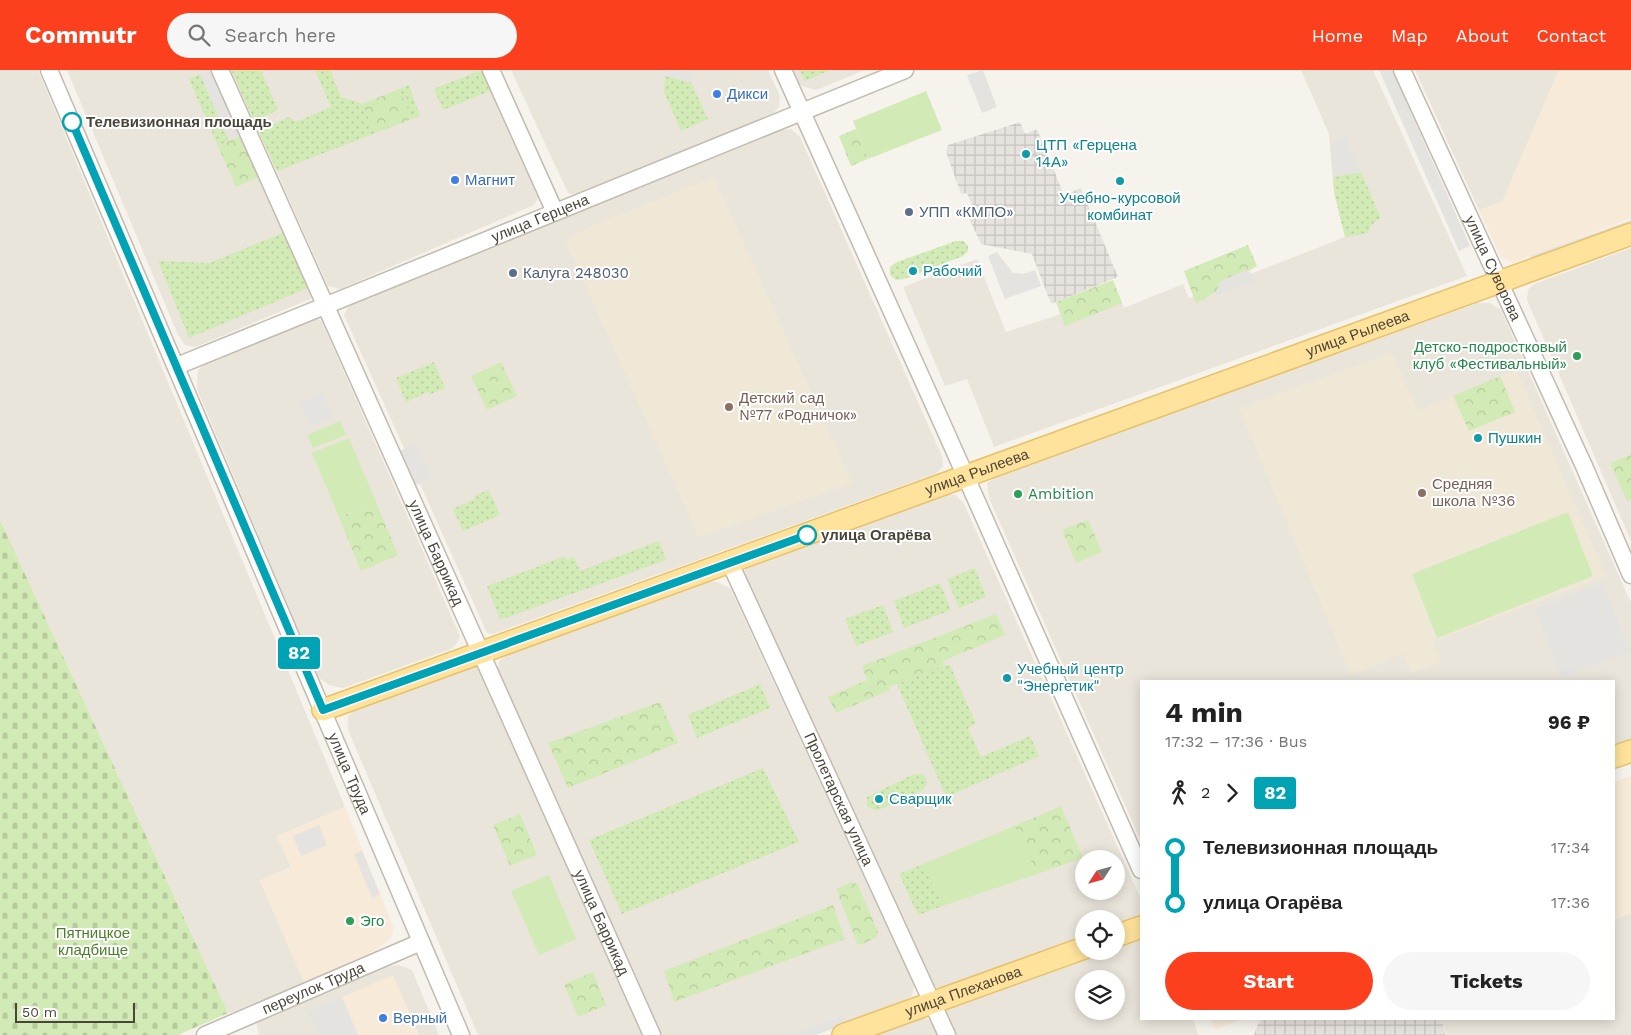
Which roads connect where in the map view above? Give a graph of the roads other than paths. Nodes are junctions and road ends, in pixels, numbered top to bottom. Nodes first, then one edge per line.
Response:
1 (49, 70) edge
2 (220, 70) edge
3 (491, 70) edge
4 (783, 70) edge
5 (904, 70) edge
6 (1402, 70) edge
7 (802, 112) junction
8 (555, 212) junction
9 (1631, 234) edge
10 (1499, 281) junction
11 (325, 305) junction
12 (177, 366) junction
13 (965, 478) junction
14 (730, 563) junction
15 (1631, 574) edge
16 (480, 652) junction
17 (323, 710) junction
18 (1631, 751) edge
19 (1615, 757) edge
20 (1140, 868) edge
21 (1140, 927) edge
22 (1125, 933) edge
23 (422, 942) junction
24 (1075, 951) edge
25 (933, 1002) junction
26 (205, 1035) edge
27 (461, 1035) edge
28 (652, 1035) edge
29 (843, 1035) edge
30 (947, 1035) edge

1 - 12 street, улица Труда
2 - 11 street, улица Баррикад
3 - 8 street
4 - 7 street
5 - 7 street, улица Герцена
6 - 10 street, улица Суворова
7 - 8 street, улица Герцена
7 - 13 street
8 - 11 street, улица Герцена
9 - 10 main road, улица Рылеева
10 - 13 main road, улица Рылеева
10 - 15 street, улица Суворова
11 - 12 street, улица Герцена
11 - 16 street, улица Баррикад
12 - 17 street, улица Труда
13 - 14 main road, улица Рылеева
13 - 20 street
14 - 16 main road, улица Рылеева
14 - 25 street, Пролетарская улица
16 - 17 main road, улица Рылеева
16 - 28 street, улица Баррикад
17 - 23 street, улица Труда
18 - 19 main road
21 - 22 main road
23 - 26 street, переулок Труда
23 - 27 street, улица Труда
24 - 25 main road, улица Плеханова
25 - 29 main road, улица Плеханова
25 - 30 street, Пролетарская улица

